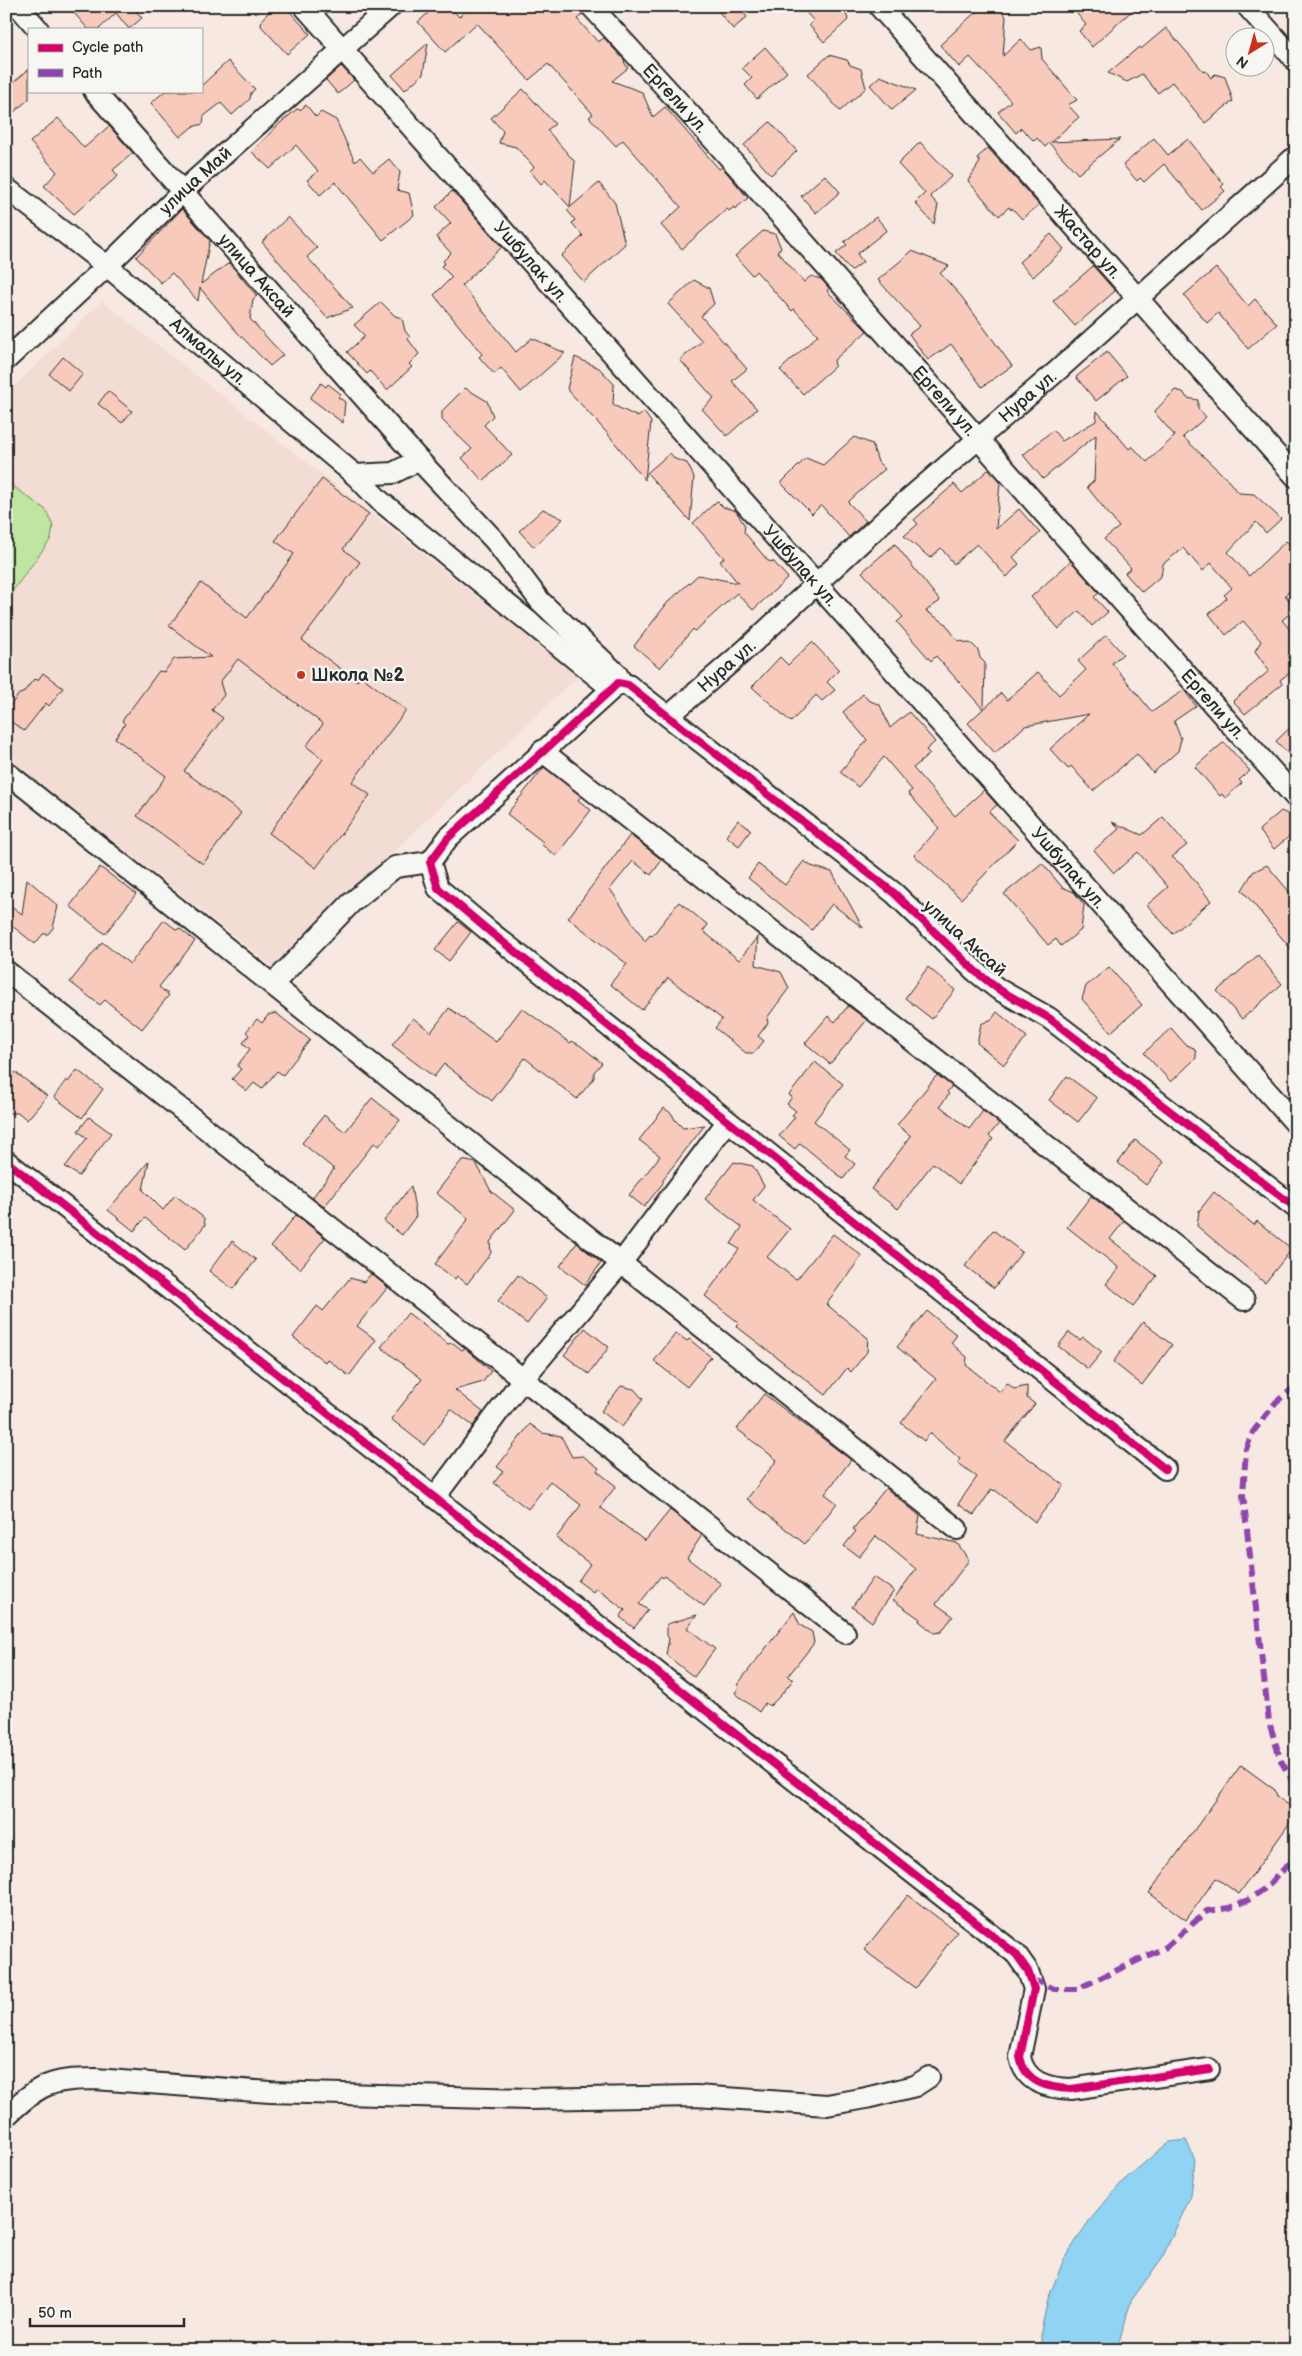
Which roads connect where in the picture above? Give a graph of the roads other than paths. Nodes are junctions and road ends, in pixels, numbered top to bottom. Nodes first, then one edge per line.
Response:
1 (18, 6) edge
2 (304, 6) edge
3 (391, 6) edge
4 (591, 6) edge
5 (879, 6) edge
6 (1247, 6) edge
7 (37, 28) edge
8 (342, 49) junction
9 (1296, 61) edge
10 (95, 92) edge
11 (1296, 156) edge
12 (6, 188) edge
13 (182, 191) junction
14 (107, 266) junction
15 (1138, 298) junction
16 (6, 360) edge
17 (977, 440) junction
18 (419, 460) junction
19 (355, 475) junction
20 (1296, 478) edge
21 (816, 585) junction
22 (617, 686) junction
23 (670, 715) junction
24 (542, 751) junction
25 (6, 772) edge
26 (1296, 798) edge
27 (430, 862) junction
28 (6, 971) edge
29 (273, 984) junction
30 (727, 1122) junction
31 (1296, 1124) edge
32 (6, 1161) edge
33 (1296, 1208) edge
34 (621, 1263) junction
35 (1244, 1300) dead end
36 (523, 1379) junction
37 (1165, 1469) dead end
38 (435, 1497) junction
39 (957, 1529) dead end
40 (845, 1634) dead end
41 (1209, 2069) dead end
42 (928, 2077) dead end
43 (6, 2116) edge

1 - 7 street
2 - 8 street, Ушбулак ул.
3 - 8 street, улица Май
4 - 17 street, Ергели ул.
5 - 15 street, Жастар ул.
6 - 9 street
8 - 13 street, улица Май
8 - 21 street, Ушбулак ул.
10 - 13 street, улица Аксай
11 - 15 street, Нура ул.
12 - 14 street, Алмалы ул.
13 - 14 street, улица Май
13 - 18 street, улица Аксай
14 - 16 street, улица Май
14 - 19 street, Алмалы ул.
15 - 17 street, Нура ул.
15 - 20 street, Жастар ул.
17 - 21 street, Нура ул.
17 - 26 street, Ергели ул.
18 - 19 street
18 - 22 street, улица Аксай
19 - 22 street, Алмалы ул.
21 - 23 street, Нура ул.
21 - 31 street, Ушбулак ул.
22 - 23 street, улица Аксай
22 - 24 street
23 - 33 street, улица Аксай
24 - 27 street
24 - 35 street
25 - 29 street
27 - 29 street
27 - 30 street
28 - 36 street
29 - 34 street
30 - 34 street
30 - 37 street
32 - 38 street
34 - 36 street
34 - 39 street
36 - 38 street
36 - 40 street
38 - 41 street
42 - 43 street

